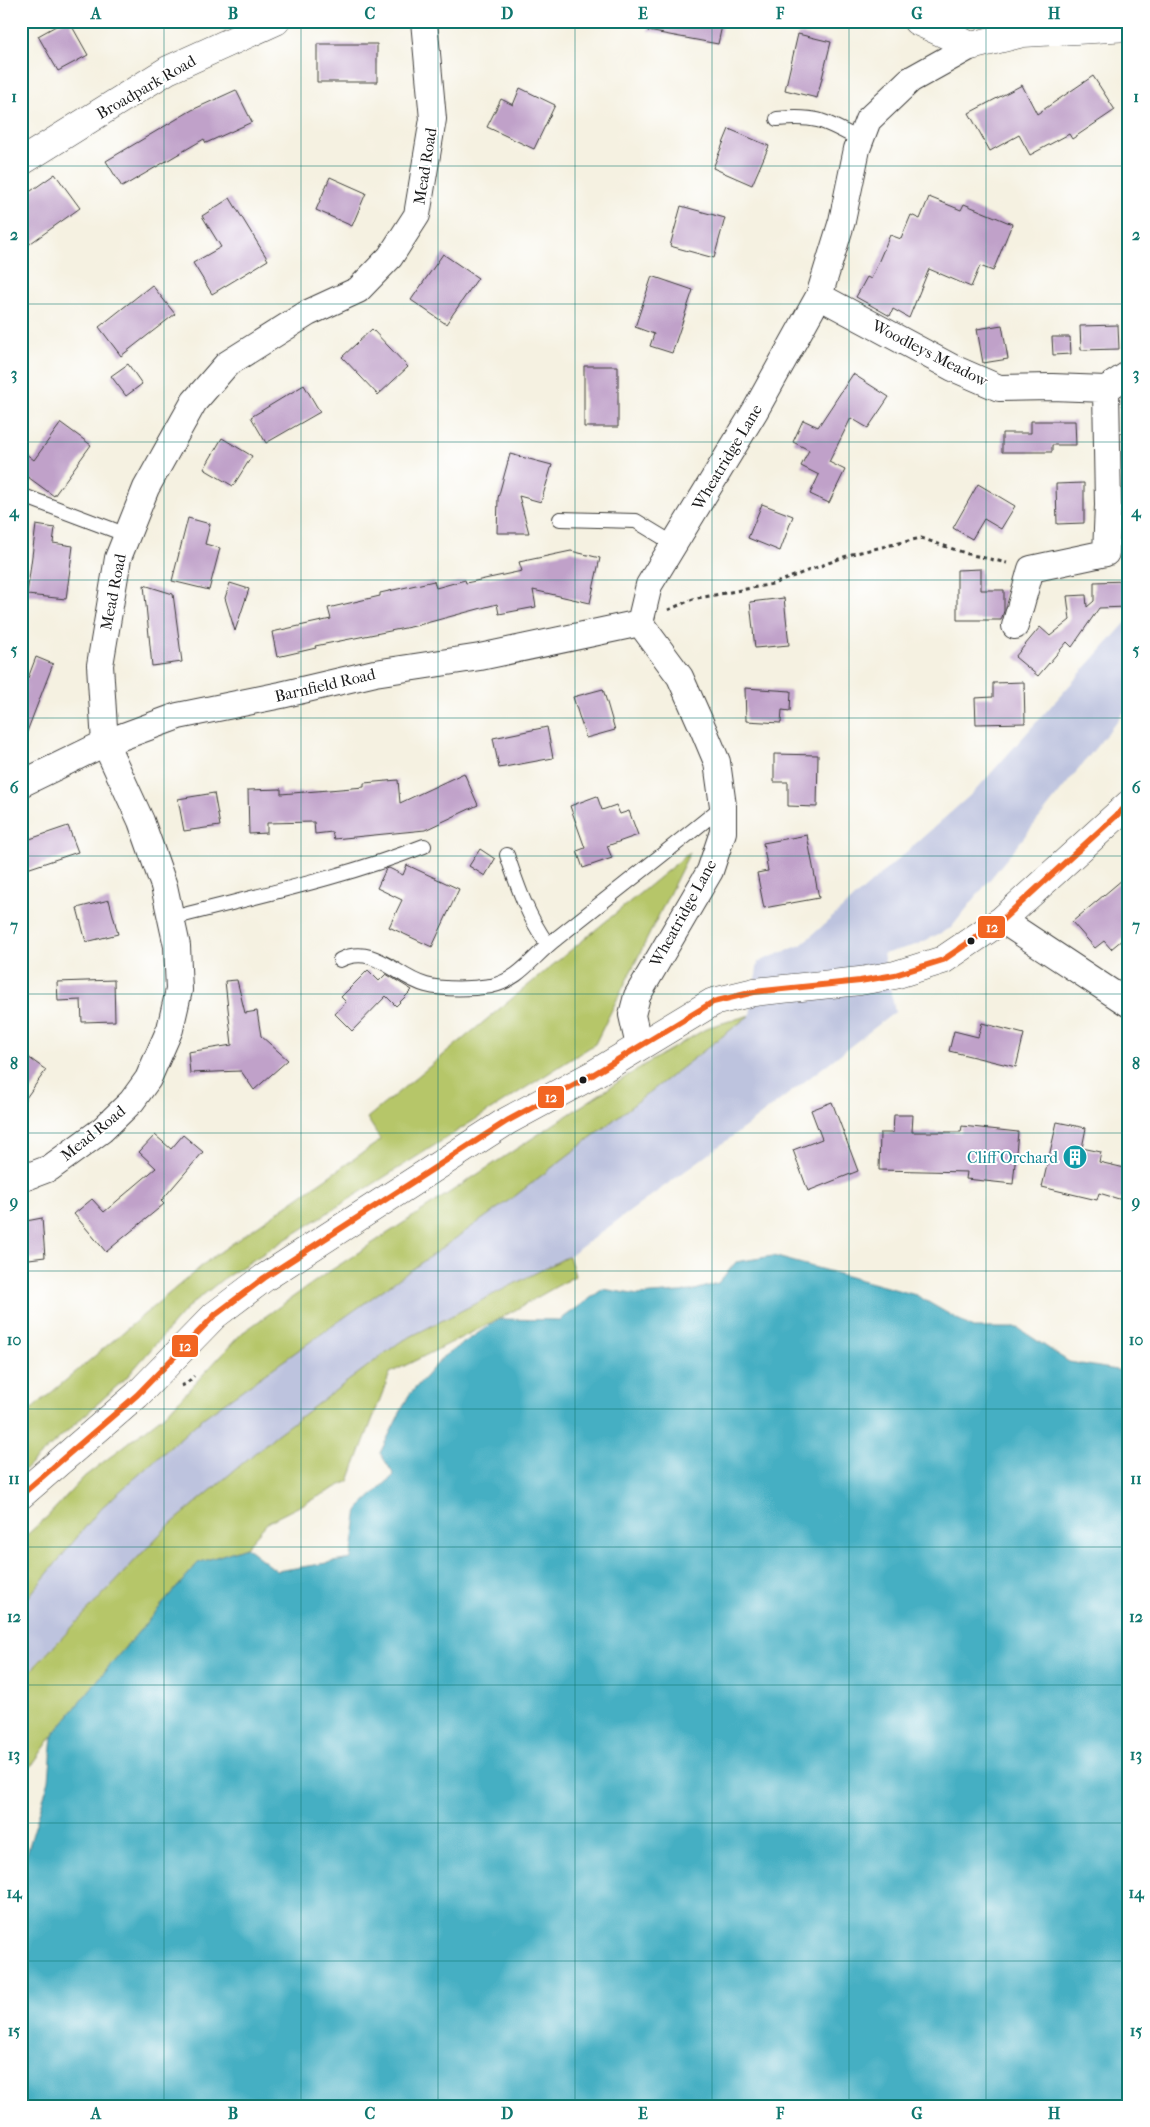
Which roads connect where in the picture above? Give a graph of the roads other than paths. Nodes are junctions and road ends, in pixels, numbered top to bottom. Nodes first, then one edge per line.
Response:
1 (276, 21) edge
2 (424, 21) edge
3 (917, 21) edge
4 (1022, 27) edge
5 (1129, 27) edge
6 (970, 46) junction
7 (776, 119) dead end
8 (860, 140) junction
9 (21, 162) edge
10 (819, 296) junction
11 (1129, 374) edge
12 (1106, 389) junction
13 (21, 494) edge
14 (560, 519) dead end
15 (127, 535) junction
16 (674, 544) junction
17 (640, 623) junction
18 (1015, 626) dead end
19 (105, 743) junction
20 (21, 784) edge
21 (1129, 804) edge
22 (723, 806) junction
23 (424, 846) dead end
24 (507, 855) dead end
25 (172, 918) junction
26 (1002, 920) junction
27 (548, 945) junction
28 (340, 960) dead end
29 (1129, 1004) edge
30 (639, 1046) junction
31 (21, 1179) edge
32 (21, 1495) edge

1 - 9 main road, Broadpark Road
2 - 15 street, Mead Road
3 - 6 main road
4 - 5 main road, Wheatridge Lane
4 - 6 main road, Wheatridge Lane
6 - 8 street, Wheatridge Lane
7 - 8 lane
8 - 10 street, Wheatridge Lane
10 - 12 street, Woodleys Meadow
10 - 16 street, Wheatridge Lane
11 - 12 street
12 - 18 street
13 - 15 lane
14 - 16 lane
15 - 19 street, Mead Road
16 - 17 street, Wheatridge Lane
17 - 19 street, Barnfield Road
17 - 22 street, Wheatridge Lane
19 - 20 street, Barnfield Road
19 - 25 street, Mead Road
21 - 26 main road
22 - 27 lane
22 - 30 street, Wheatridge Lane
23 - 25 lane
24 - 27 lane
25 - 31 street, Mead Road
26 - 29 street
26 - 30 main road
27 - 28 lane
30 - 32 main road

